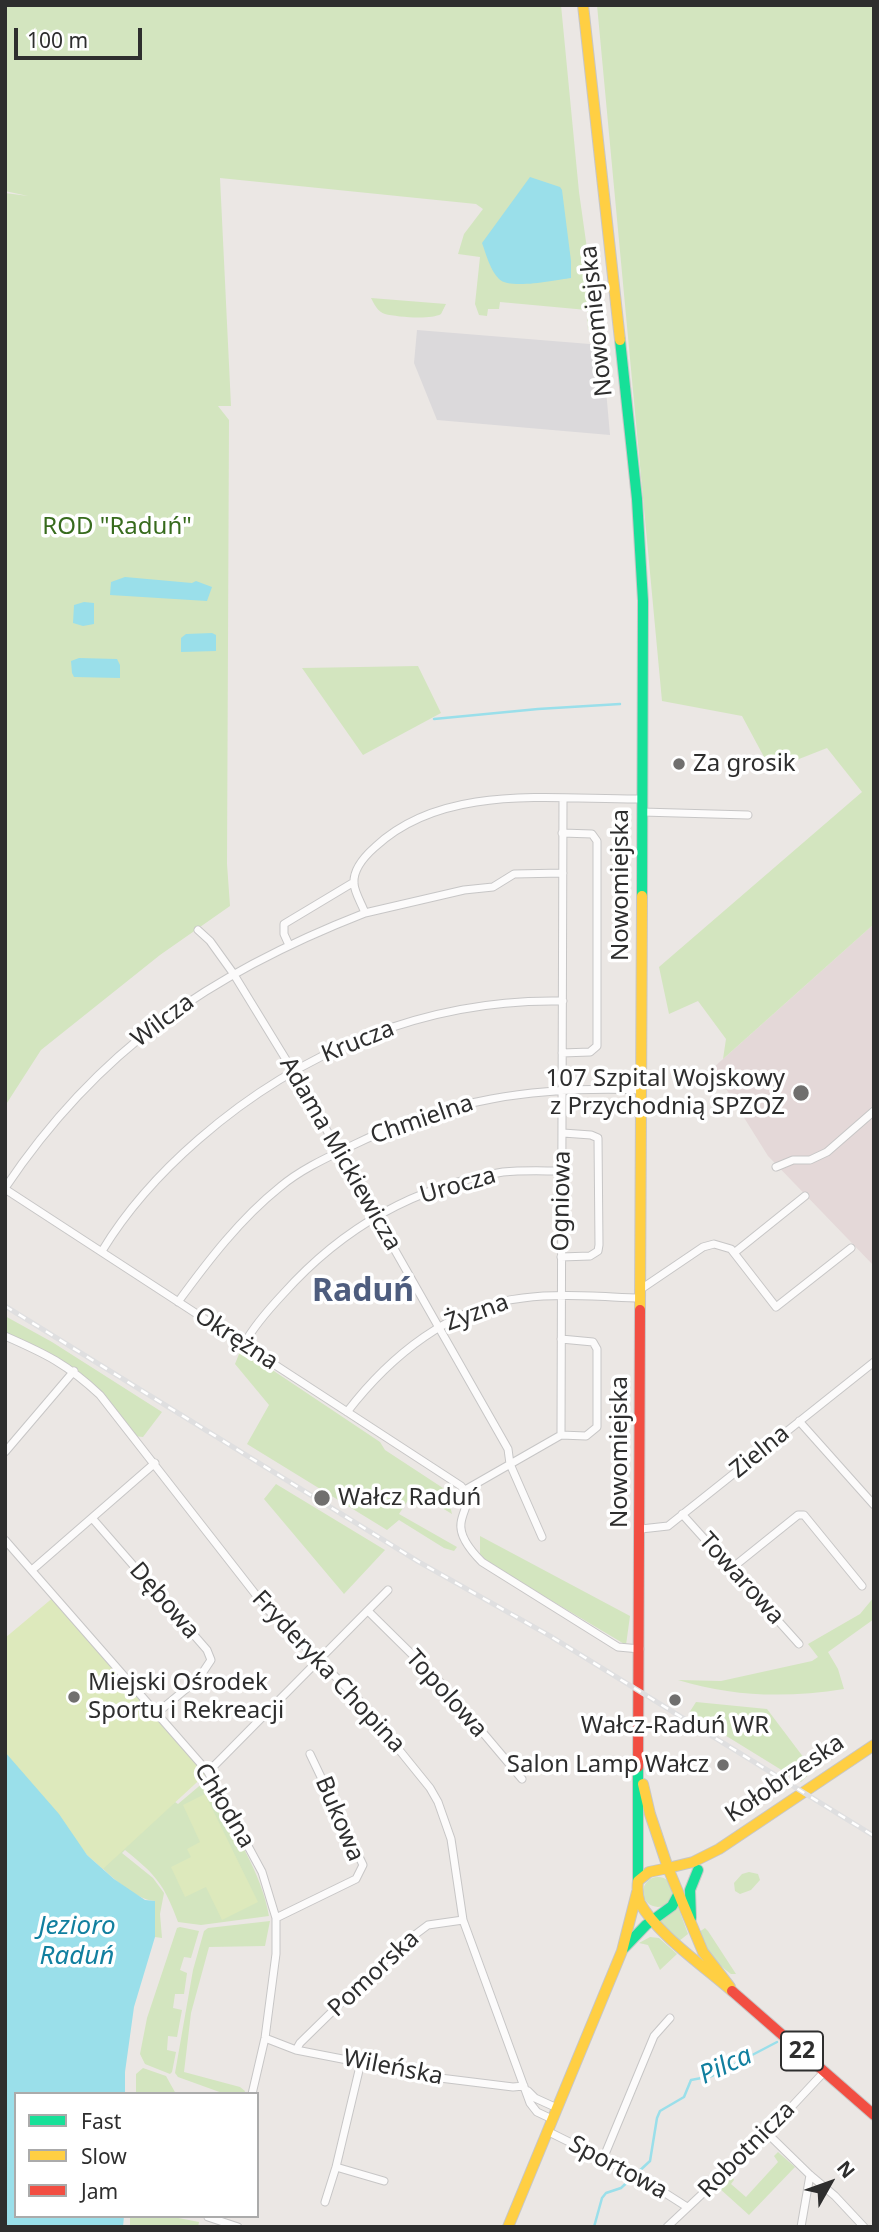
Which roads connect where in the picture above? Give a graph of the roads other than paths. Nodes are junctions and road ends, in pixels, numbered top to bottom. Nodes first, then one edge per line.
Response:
1 (583, 5) edge
2 (563, 799) junction
3 (642, 799) junction
4 (642, 812) junction
5 (748, 815) dead end
6 (562, 833) junction
7 (563, 873) junction
8 (354, 882) junction
9 (365, 913) junction
10 (198, 930) dead end
11 (289, 945) junction
12 (233, 974) junction
13 (563, 1001) junction
14 (562, 1053) junction
15 (293, 1071) junction
16 (642, 1090) junction
17 (562, 1091) junction
18 (874, 1111) edge
19 (563, 1133) junction
20 (339, 1152) junction
21 (776, 1167) dead end
22 (562, 1171) junction
23 (5, 1188) edge
24 (805, 1196) dead end
25 (376, 1216) junction
26 (851, 1248) dead end
27 (102, 1251) junction
28 (734, 1253) junction
29 (561, 1257) junction
30 (641, 1294) junction
31 (562, 1296) junction
32 (178, 1302) junction
33 (439, 1326) junction
34 (5, 1336) edge
35 (561, 1339) junction
36 (244, 1344) junction
37 (874, 1362) edge
38 (74, 1371) junction
39 (347, 1412) junction
40 (799, 1421) junction
41 (561, 1435) junction
42 (5, 1452) edge
43 (155, 1463) junction
44 (510, 1464) junction
45 (465, 1490) junction
46 (874, 1505) edge
47 (682, 1514) junction
48 (92, 1518) junction
49 (640, 1529) junction
50 (542, 1537) dead end
51 (5, 1540) edge
52 (732, 1568) junction
53 (32, 1570) junction
54 (862, 1586) dead end
55 (388, 1590) dead end
56 (368, 1611) junction
57 (799, 1644) dead end
58 (640, 1649) junction
59 (318, 1660) junction
60 (157, 1713) junction
61 (874, 1745) edge
62 (310, 1754) dead end
63 (640, 1767) junction
64 (208, 1772) junction
65 (522, 1779) dead end
66 (719, 1849) junction
67 (668, 1868) junction
68 (698, 1870) junction
69 (638, 1886) junction
70 (678, 1895) junction
71 (276, 1917) junction
72 (463, 1920) junction
73 (652, 1920) junction
74 (693, 1932) junction
75 (622, 1951) junction
76 (730, 1987) junction
77 (670, 2018) dead end
78 (265, 2038) junction
79 (296, 2050) junction
80 (361, 2062) junction
81 (824, 2071) junction
82 (525, 2087) junction
83 (252, 2092) edge
84 (557, 2108) junction
85 (874, 2115) edge
86 (552, 2119) junction
87 (547, 2131) junction
88 (767, 2133) junction
89 (603, 2159) junction
90 (336, 2167) junction
91 (810, 2175) junction
92 (384, 2180) dead end
93 (325, 2202) dead end
94 (687, 2207) junction
95 (211, 2218) edge
96 (238, 2227) edge
97 (508, 2227) edge
98 (667, 2227) edge
99 (801, 2227) edge
100 (864, 2227) edge

1 - 3 street, Nowomiejska
2 - 3 street
2 - 6 street, Ogniowa
2 - 8 street
3 - 4 street, Nowomiejska
4 - 5 street
4 - 16 street, Nowomiejska
6 - 7 street, Ogniowa
6 - 14 street
7 - 9 street, Wilcza
7 - 13 street, Ogniowa
8 - 9 street
8 - 11 street
9 - 11 street, Wilcza
10 - 12 street, Adama Mickiewicza
11 - 12 street, Wilcza
12 - 15 street, Adama Mickiewicza
12 - 23 street, Wilcza
13 - 14 street, Ogniowa
13 - 15 street, Krucza
14 - 17 street, Ogniowa
15 - 20 street, Adama Mickiewicza
15 - 27 street, Krucza
16 - 17 street, Chmielna
16 - 30 street, Nowomiejska
17 - 19 street, Ogniowa
17 - 20 street, Chmielna
18 - 21 street
19 - 22 street, Ogniowa
19 - 29 street
20 - 25 street, Adama Mickiewicza
20 - 32 street, Chmielna
22 - 25 street, Urocza
22 - 29 street, Ogniowa
23 - 27 street, Okrężna
24 - 28 street
25 - 33 street, Adama Mickiewicza
25 - 36 street, Urocza
26 - 28 street
27 - 32 street, Okrężna
28 - 30 street
29 - 31 street, Ogniowa
30 - 31 street, Żyzna
30 - 49 street, Nowomiejska
31 - 33 street, Żyzna
31 - 35 street, Ogniowa
32 - 36 street, Okrężna
33 - 39 street, Żyzna
33 - 44 street, Adama Mickiewicza
34 - 38 street, Fryderyka Chopina
35 - 41 street, Ogniowa
35 - 41 street
36 - 39 street, Okrężna
37 - 40 street, Zielna
38 - 42 street
38 - 43 street, Fryderyka Chopina
39 - 45 street, Okrężna
40 - 46 street
40 - 47 street, Zielna
41 - 44 street
43 - 48 street
43 - 59 street, Fryderyka Chopina
44 - 45 street
44 - 50 street, Adama Mickiewicza
45 - 58 street
47 - 49 street, Zielna
47 - 52 street, Towarowa
48 - 53 street
48 - 60 street, Dębowa
49 - 58 street, Nowomiejska
51 - 53 street, Chłodna
52 - 54 street
52 - 57 street, Towarowa
53 - 60 street, Chłodna
55 - 56 street
56 - 59 street
56 - 65 street, Topolowa
58 - 63 street, Nowomiejska
59 - 64 street
59 - 72 street, Fryderyka Chopina
60 - 64 street, Chłodna
61 - 66 street, Kołobrzeska
62 - 71 street, Bukowa
63 - 67 street, Nowomiejska
63 - 69 street, Nowomiejska
64 - 71 street, Chłodna
66 - 67 street, Kołobrzeska
66 - 68 street, Kołobrzeska
67 - 69 street
67 - 70 street, 22
68 - 70 street, Kołobrzeska
68 - 74 street
69 - 73 street
69 - 75 street
70 - 73 street
70 - 74 street, 22
71 - 78 street, Chłodna
72 - 79 street, Pomorska
72 - 82 street, Fryderyka Chopina
73 - 75 street
73 - 76 street
74 - 76 street, 22
75 - 84 street
76 - 81 street, 22
77 - 89 street
78 - 79 street, Wileńska
78 - 83 street, Chłodna
79 - 80 street, Wileńska
80 - 82 street, Wileńska
80 - 90 street
81 - 85 street, 22
81 - 88 street, Robotnicza
82 - 84 street
82 - 86 street, Fryderyka Chopina
84 - 86 street
86 - 87 street
87 - 89 street, Sportowa
87 - 97 street
88 - 91 street
88 - 94 street, Robotnicza
89 - 94 street, Sportowa
90 - 92 street
90 - 93 street
91 - 99 street
91 - 100 street
94 - 98 street, Robotnicza
95 - 96 street

